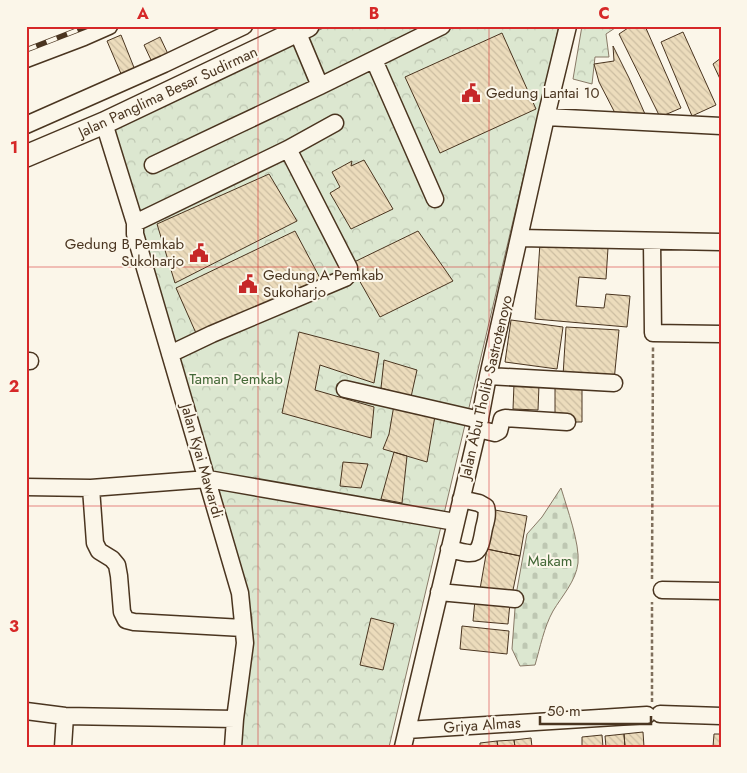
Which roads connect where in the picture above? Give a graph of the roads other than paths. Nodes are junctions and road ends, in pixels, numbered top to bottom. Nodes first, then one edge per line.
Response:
1 (109, 26) edge
2 (244, 26) edge
3 (442, 26) edge
4 (568, 26) edge
5 (303, 29) edge
6 (26, 59) edge
7 (374, 60) junction
8 (320, 86) junction
9 (546, 117) junction
10 (104, 123) junction
11 (335, 123) dead end
12 (26, 125) edge
13 (721, 126) edge
14 (288, 149) junction
15 (26, 156) edge
16 (152, 164) dead end
17 (434, 199) dead end
18 (135, 223) junction
19 (520, 238) junction
20 (652, 241) junction
21 (721, 242) edge
22 (721, 334) edge
23 (170, 354) junction
24 (488, 376) junction
25 (614, 383) dead end
26 (345, 389) dead end
27 (567, 422) dead end
28 (479, 424) junction
29 (208, 479) junction
30 (26, 487) edge
31 (91, 488) junction
32 (461, 498) junction
33 (455, 522) junction
34 (449, 549) junction
35 (721, 591) edge
36 (439, 592) junction
37 (656, 592) road end
38 (515, 599) dead end
39 (243, 628) junction
40 (26, 711) edge
41 (65, 716) junction
42 (721, 716) edge
43 (235, 718) junction
44 (407, 730) junction
45 (63, 747) edge
46 (232, 747) edge
47 (403, 747) edge

1 - 6 street
2 - 12 street
3 - 7 street
4 - 9 street, Jalan Abu Tholib Sastrotenoyo
5 - 8 street
5 - 10 main road, Jalan Panglima Besar Sudirman
7 - 8 street
7 - 17 street
8 - 16 street
9 - 13 street
9 - 19 street, Jalan Abu Tholib Sastrotenoyo
10 - 15 main road, Jalan Panglima Besar Sudirman
10 - 18 street, Jalan Kyai Mawardi
11 - 14 street
14 - 18 street
14 - 23 street
18 - 23 street, Jalan Kyai Mawardi
19 - 20 street
19 - 24 street, Jalan Abu Tholib Sastrotenoyo
20 - 21 street
20 - 22 street
23 - 29 street, Jalan Kyai Mawardi
24 - 25 street
24 - 28 street, Jalan Abu Tholib Sastrotenoyo
26 - 28 street
27 - 28 street
28 - 32 street, Jalan Abu Tholib Sastrotenoyo
29 - 31 street
29 - 33 street
29 - 39 street, Jalan Kyai Mawardi
30 - 31 street
31 - 39 street
32 - 33 street, Jalan Abu Tholib Sastrotenoyo
32 - 34 street
33 - 34 street, Jalan Abu Tholib Sastrotenoyo
34 - 36 street, Jalan Abu Tholib Sastrotenoyo
35 - 37 street
36 - 38 street
36 - 44 street, Jalan Abu Tholib Sastrotenoyo
39 - 43 street, Jalan Kyai Mawardi
40 - 41 street
41 - 43 street
41 - 45 street
42 - 44 street, Griya Almas
43 - 46 street, Jalan Kyai Mawardi
44 - 47 street, Jalan Abu Tholib Sastrotenoyo

